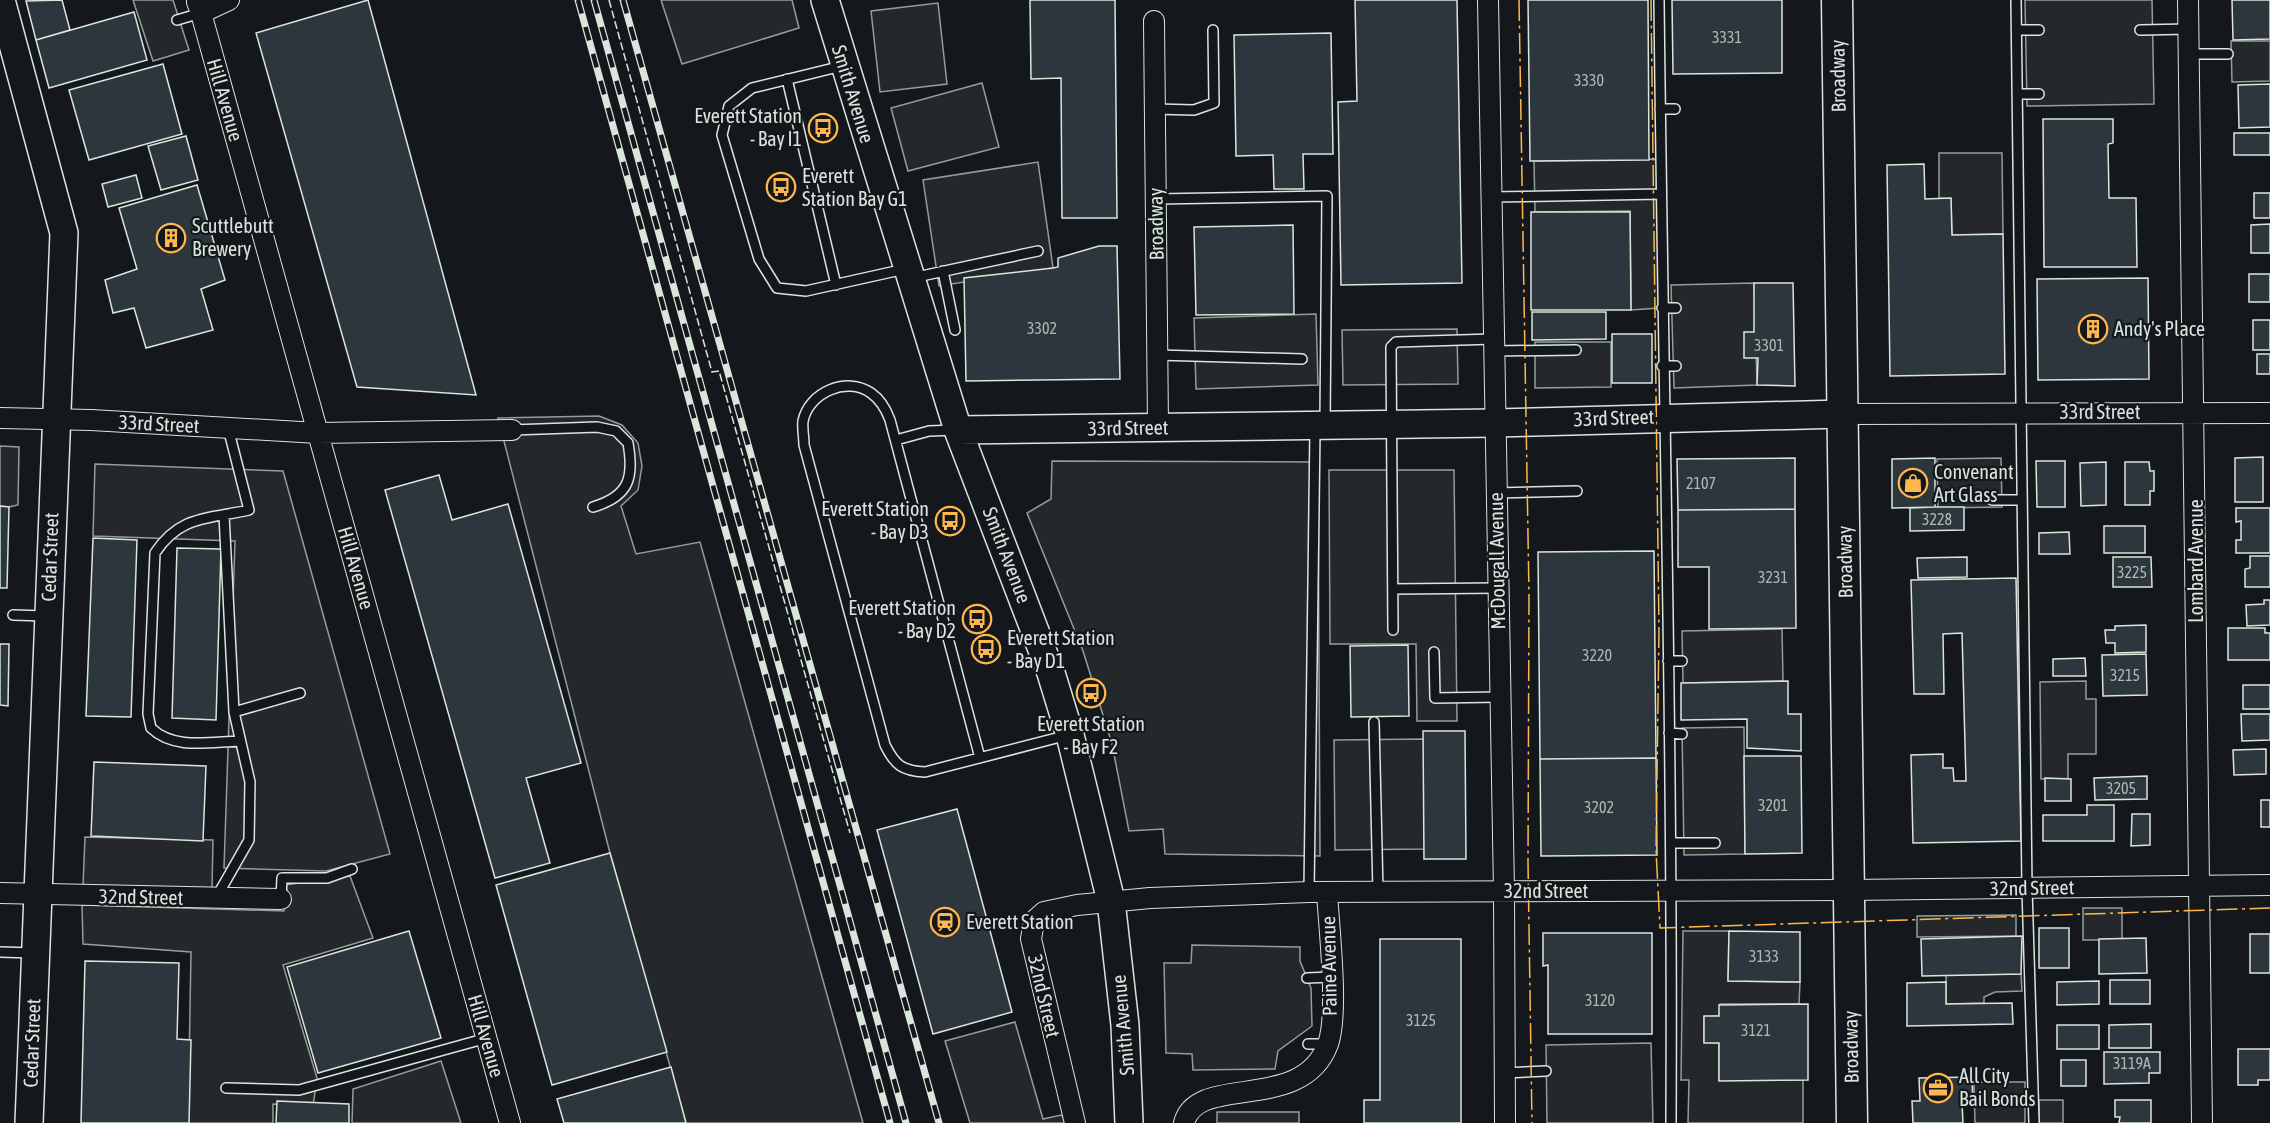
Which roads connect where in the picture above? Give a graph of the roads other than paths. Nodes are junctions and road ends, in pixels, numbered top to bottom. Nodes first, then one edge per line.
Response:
1 (1, 0) edge
2 (229, 0) edge
3 (825, 0) edge
4 (1488, 0) edge
5 (1659, 0) edge
6 (1837, 0) edge
7 (2016, 0) edge
8 (2188, 0) edge
9 (199, 6) edge
10 (177, 20) dead end
11 (1154, 21) dead end
12 (2189, 29) junction
13 (1213, 30) dead end
14 (2017, 30) junction
15 (2039, 30) dead end
16 (2140, 30) dead end
17 (2189, 54) junction
18 (2228, 54) dead end
19 (844, 65) junction
20 (787, 79) junction
21 (2018, 94) junction
22 (2039, 94) dead end
23 (1155, 109) junction
24 (1660, 109) junction
25 (1676, 109) dead end
26 (1661, 194) junction
27 (1491, 197) junction
28 (1156, 200) junction
29 (1038, 251) dead end
30 (943, 271) junction
31 (909, 273) junction
32 (836, 285) junction
33 (1662, 308) junction
34 (1676, 308) dead end
35 (955, 330) dead end
36 (1493, 345) junction
37 (1576, 351) dead end
38 (1157, 355) junction
39 (1302, 359) dead end
40 (1662, 366) junction
41 (1676, 366) dead end
42 (2021, 412) junction
43 (2195, 412) junction
44 (2270, 413) edge
45 (1842, 414) junction
46 (1663, 416) junction
47 (0, 418) edge
48 (56, 419) junction
49 (1390, 423) junction
50 (1494, 423) junction
51 (1320, 424) junction
52 (228, 428) junction
53 (1158, 428) junction
54 (512, 430) joint
55 (958, 430) junction
56 (318, 433) junction
57 (896, 440) junction
58 (1577, 491) dead end
59 (1496, 493) junction
60 (1992, 500) dead end
61 (2022, 500) junction
62 (593, 507) dead end
63 (224, 515) junction
64 (1498, 588) junction
65 (1393, 589) junction
66 (13, 615) dead end
67 (48, 616) junction
68 (1393, 630) dead end
69 (1434, 652) dead end
70 (1668, 661) junction
71 (1682, 661) dead end
72 (300, 693) dead end
73 (1500, 696) junction
74 (234, 712) junction
75 (1374, 722) dead end
76 (2025, 722) junction
77 (2036, 723) dead end
78 (1669, 733) junction
79 (1682, 734) dead end
80 (1070, 735) junction
81 (239, 741) junction
82 (980, 758) junction
83 (1672, 843) junction
84 (1715, 843) dead end
85 (352, 869) dead end
86 (2270, 885) edge
87 (2199, 886) junction
88 (2027, 888) junction
89 (1850, 890) junction
90 (1504, 891) junction
91 (1673, 891) junction
92 (1318, 892) junction
93 (1378, 892) junction
94 (0, 893) edge
95 (38, 895) junction
96 (216, 898) junction
97 (281, 899) joint
98 (1111, 901) junction
99 (0, 952) edge
100 (36, 953) junction
101 (1331, 977) junction
102 (1307, 978) dead end
103 (487, 1038) junction
104 (1546, 1071) dead end
105 (1505, 1073) junction
106 (226, 1088) dead end
107 (29, 1123) edge
108 (510, 1123) edge
109 (1075, 1123) edge
110 (1130, 1123) edge
111 (1184, 1123) edge
112 (1505, 1123) edge
113 (1671, 1123) edge
114 (1852, 1123) edge
115 (2034, 1123) edge
116 (2202, 1123) edge

1 - 48 street, Cedar Street
2 - 9 street
3 - 19 street, Smith Avenue
4 - 27 street, McDougall Avenue
5 - 24 lane
6 - 45 main road, Broadway
7 - 14 lane
8 - 12 street, Lombard Avenue
9 - 10 lane
9 - 56 street, Hill Avenue
11 - 23 street, Broadway
12 - 16 lane
12 - 17 street, Lombard Avenue
13 - 23 lane
14 - 15 lane
14 - 21 lane
17 - 18 lane
17 - 43 street, Lombard Avenue
19 - 20 lane
19 - 31 street, Smith Avenue
20 - 32 lane
20 - 32 lane
21 - 22 lane
21 - 42 lane
23 - 28 street, Broadway
24 - 25 lane
24 - 26 lane
26 - 27 lane
26 - 33 lane
27 - 36 street, McDougall Avenue
28 - 38 street, Broadway
28 - 51 lane
29 - 30 lane
30 - 31 lane
30 - 35 lane
31 - 32 lane
31 - 55 street, Smith Avenue
33 - 34 lane
33 - 40 lane
36 - 37 lane
36 - 49 lane
36 - 50 street, McDougall Avenue
38 - 39 lane
38 - 53 street, Broadway
40 - 41 lane
40 - 46 lane
42 - 43 street, 33rd Street
42 - 45 street, 33rd Street
42 - 61 lane
43 - 44 street, 33rd Street
43 - 87 street, Lombard Avenue
45 - 46 street, 33rd Street
45 - 89 main road, Broadway
46 - 50 street, 33rd Street
46 - 70 lane
47 - 48 street, 33rd Street
48 - 52 street, 33rd Street
48 - 67 street, Cedar Street
49 - 50 street, 33rd Street
49 - 51 street, 33rd Street
49 - 65 lane
50 - 59 street, McDougall Avenue
51 - 53 street, 33rd Street
51 - 92 lane
52 - 56 street, 33rd Street
52 - 63 lane
53 - 55 street, 33rd Street
54 - 56 street, 33rd Street
54 - 62 lane
55 - 57 lane
55 - 80 street, Smith Avenue
56 - 103 street, Hill Avenue
57 - 82 lane
57 - 82 lane
58 - 59 lane
59 - 64 street, McDougall Avenue
60 - 61 lane
61 - 76 lane
63 - 74 lane
63 - 81 lane
64 - 65 lane
64 - 73 street, McDougall Avenue
65 - 68 lane
66 - 67 lane
67 - 95 street, Cedar Street
69 - 73 lane
70 - 71 lane
70 - 78 lane
72 - 74 lane
73 - 90 street, McDougall Avenue
74 - 81 lane
75 - 93 lane
76 - 77 lane
76 - 88 lane
78 - 79 lane
78 - 83 lane
80 - 82 lane
80 - 98 street, Smith Avenue
81 - 96 lane
83 - 84 lane
83 - 91 lane
85 - 97 lane
86 - 87 street, 32nd Street
87 - 88 street, 32nd Street
87 - 116 street, Lombard Avenue
88 - 89 street, 32nd Street
88 - 115 lane
89 - 91 street, 32nd Street
89 - 114 main road, Broadway
90 - 91 street, 32nd Street
90 - 93 street, 32nd Street
90 - 105 street, McDougall Avenue
91 - 113 lane
92 - 93 street, 32nd Street
92 - 98 street, 32nd Street
92 - 101 street, Paine Avenue
94 - 95 street, 32nd Street
95 - 96 street, 32nd Street
95 - 100 street, Cedar Street
96 - 97 street, 32nd Street
98 - 109 street, 32nd Street
98 - 110 street, Smith Avenue
99 - 100 lane
100 - 107 street, Cedar Street
101 - 102 lane
101 - 111 street, Paine Avenue
103 - 106 lane
103 - 108 street, Hill Avenue
104 - 105 lane
105 - 112 street, McDougall Avenue

